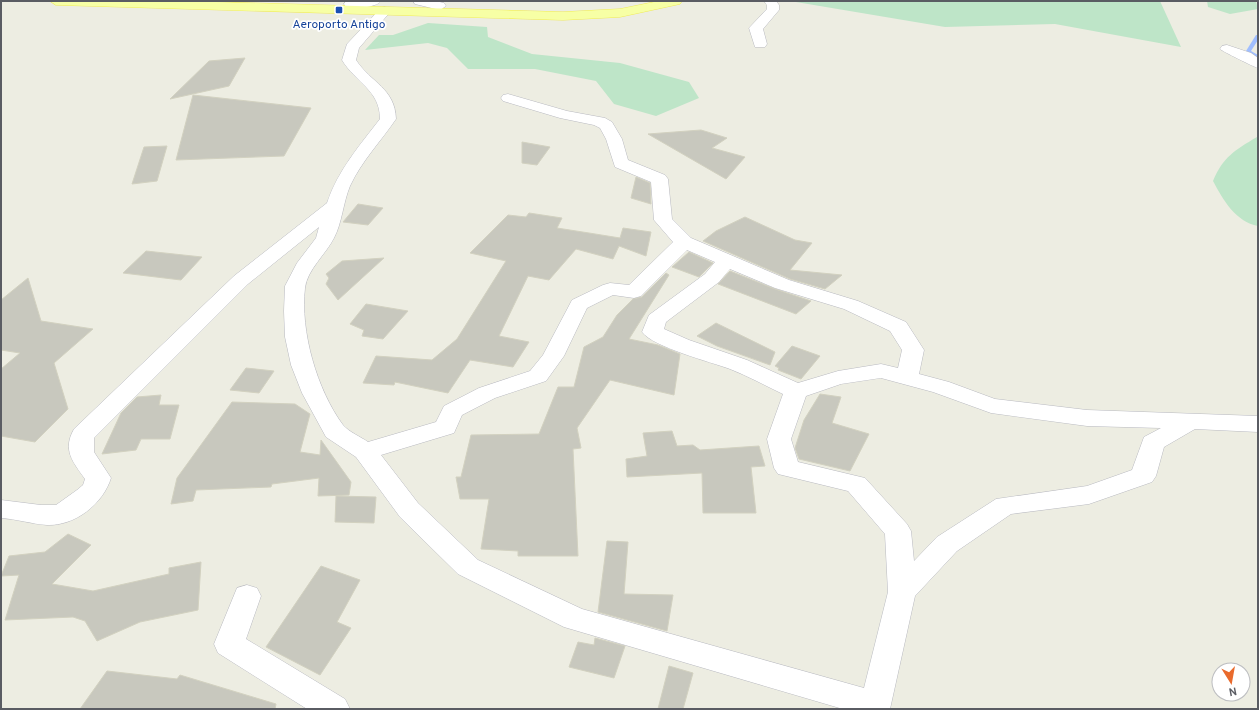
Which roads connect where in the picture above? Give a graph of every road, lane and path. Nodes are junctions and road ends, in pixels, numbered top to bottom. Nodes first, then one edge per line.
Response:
1 (56, 1) edge
2 (265, 1) edge
3 (419, 1) edge
4 (647, 1) edge
5 (676, 1) edge
6 (770, 1) edge
7 (350, 4) junction
8 (380, 6) edge
9 (440, 6) junction
10 (760, 44) dead end
11 (1227, 49) dead end
12 (1258, 64) edge
13 (508, 98) dead end
14 (334, 206) junction
15 (684, 242) junction
16 (727, 262) junction
17 (907, 378) junction
18 (796, 391) junction
19 (1191, 421) junction
20 (1258, 424) edge
21 (365, 451) junction
22 (1, 508) edge
23 (902, 592) junction
24 (247, 596) dead end
25 (875, 707) edge
26 (334, 709) edge

1 - 8 main road
2 - 7 main road
3 - 9 street
4 - 9 main road
5 - 8 main road
6 - 10 street
7 - 8 street
7 - 9 main road
8 - 14 street
11 - 12 street
13 - 15 street
14 - 21 street
14 - 22 street
15 - 16 street
15 - 21 street
16 - 17 street
16 - 18 street
17 - 18 street
17 - 19 street
18 - 23 street
19 - 20 street
19 - 23 street
21 - 25 street
23 - 25 street
24 - 26 street

